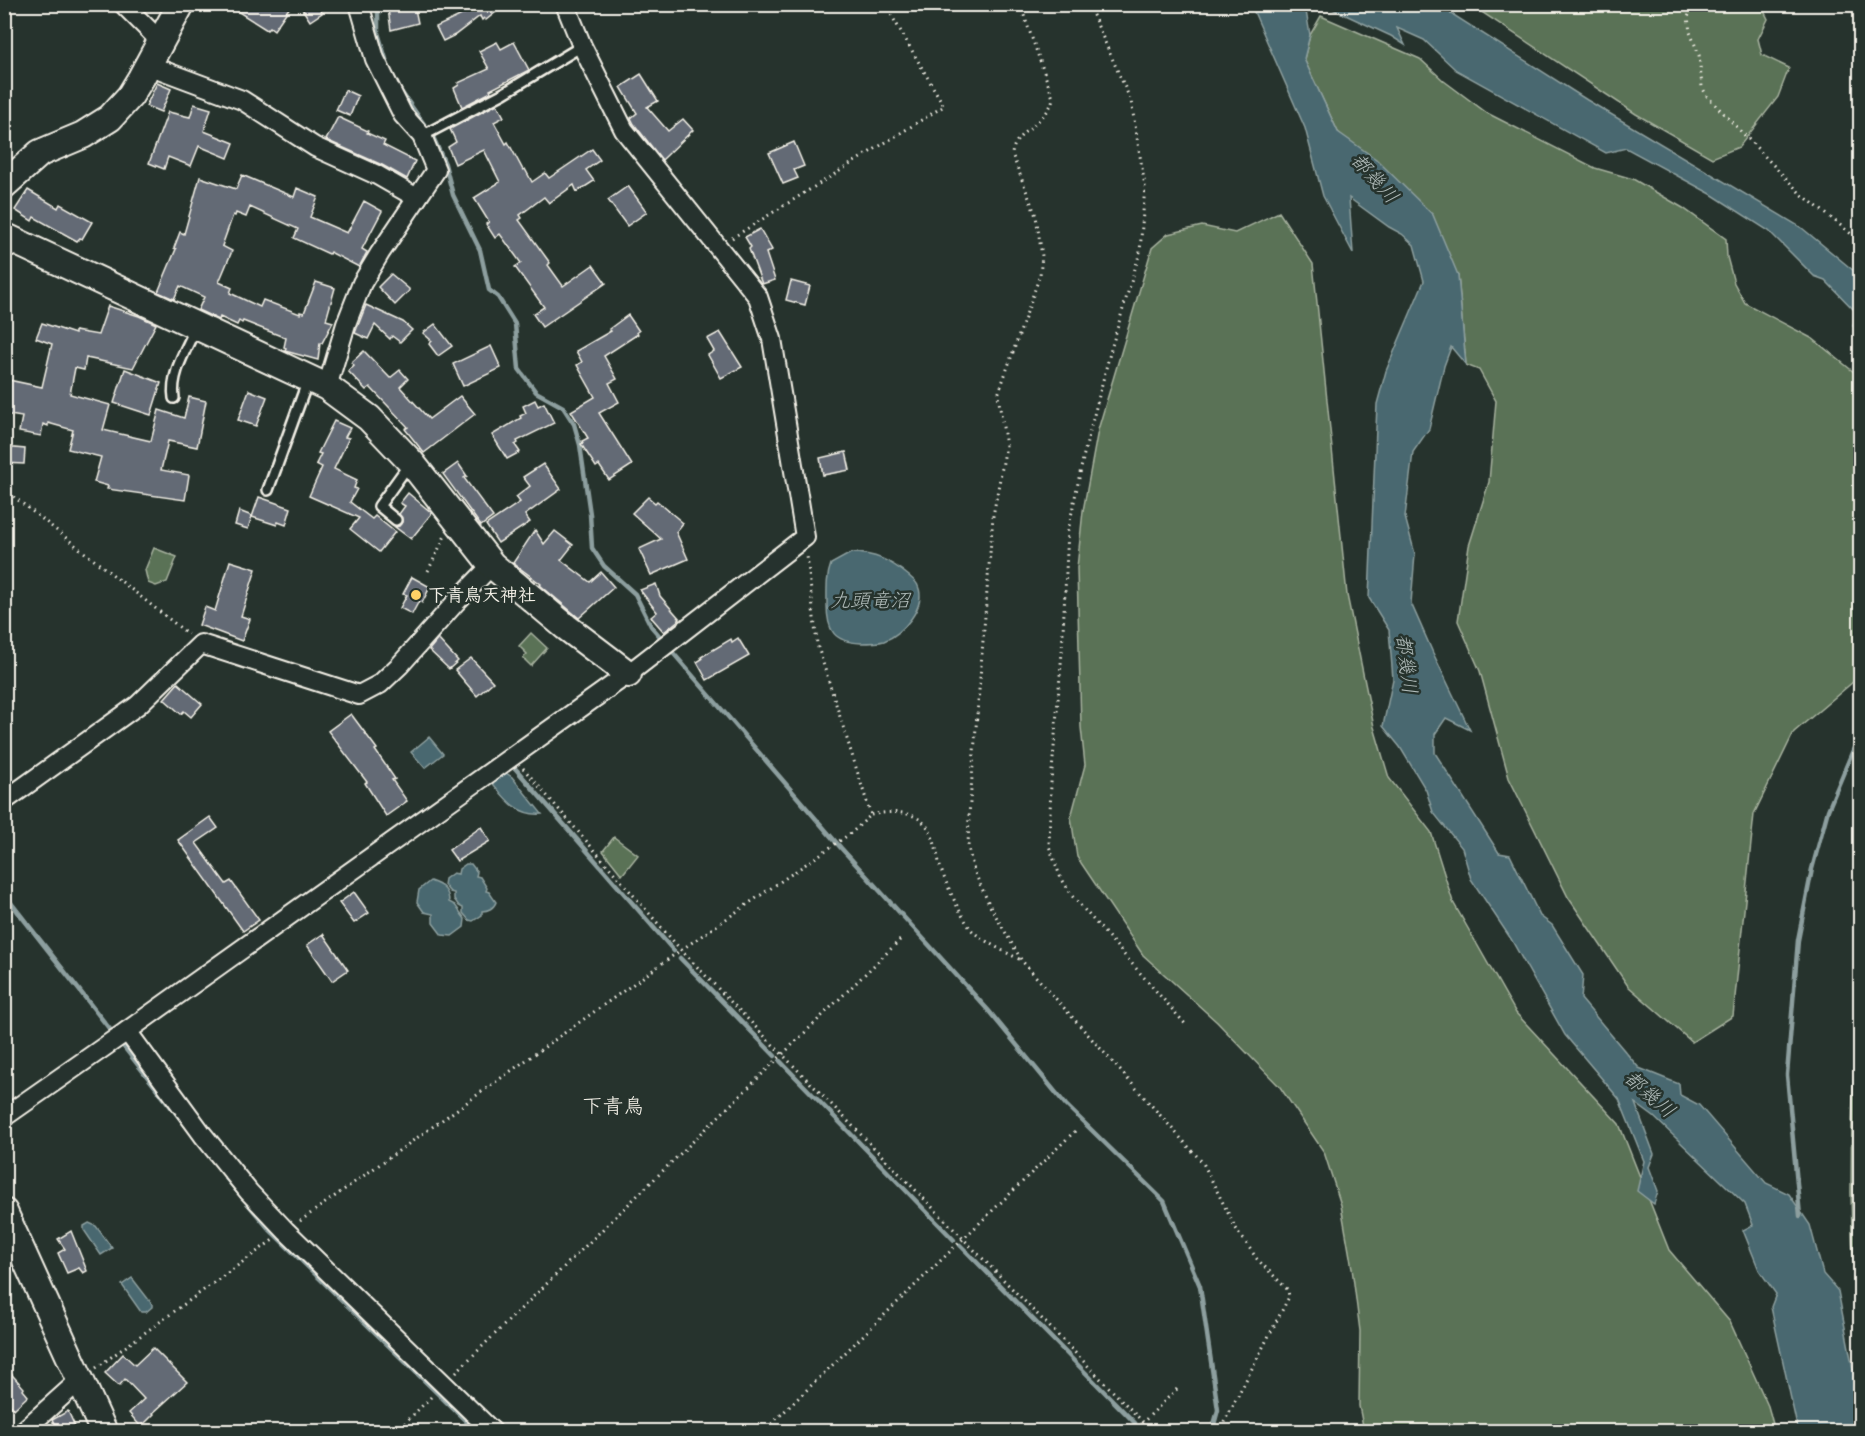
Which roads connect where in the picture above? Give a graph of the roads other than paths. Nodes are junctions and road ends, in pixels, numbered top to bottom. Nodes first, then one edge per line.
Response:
1 (123, 4) edge
2 (181, 4) edge
3 (359, 4) edge
4 (565, 4) edge
5 (160, 41) junction
6 (582, 46) junction
7 (148, 65) junction
8 (422, 136) junction
9 (4, 185) edge
10 (417, 198) junction
11 (4, 236) edge
12 (196, 327) junction
13 (318, 382) junction
14 (174, 398) dead end
15 (411, 462) junction
16 (268, 490) dead end
17 (396, 520) dead end
18 (492, 565) junction
19 (628, 674) junction
20 (4, 801) edge
21 (127, 1031) junction
22 (4, 1117) edge
23 (4, 1212) edge
24 (81, 1379) junction
25 (22, 1431) edge
26 (104, 1431) edge
27 (493, 1431) edge

1 - 5 street
2 - 5 street
3 - 8 street
4 - 6 street
5 - 7 street
6 - 8 lane
6 - 19 street
7 - 9 street
7 - 10 street
8 - 10 street
10 - 13 street
11 - 12 street
12 - 13 street
12 - 14 lane
13 - 15 street
13 - 16 lane
15 - 17 lane
15 - 18 street
18 - 19 street
18 - 20 street
19 - 21 street
21 - 22 street
21 - 27 street
23 - 24 street
24 - 25 street
24 - 26 street

